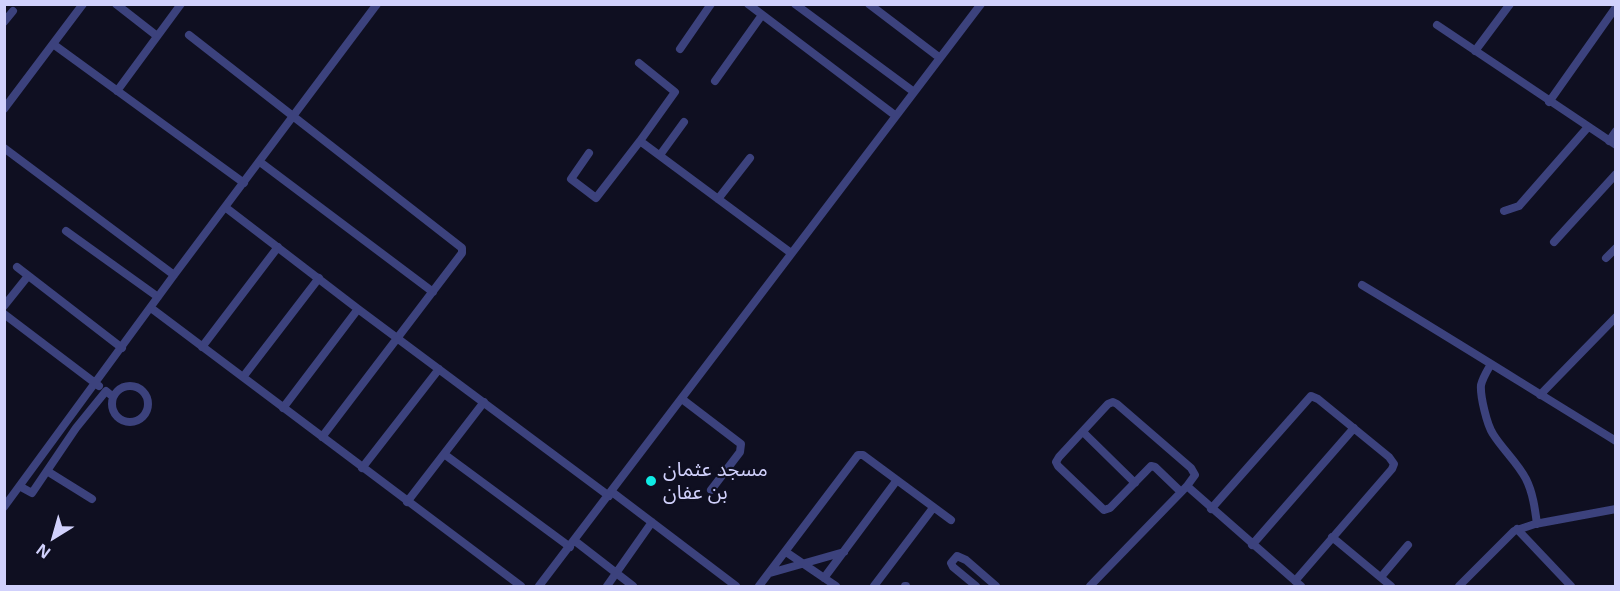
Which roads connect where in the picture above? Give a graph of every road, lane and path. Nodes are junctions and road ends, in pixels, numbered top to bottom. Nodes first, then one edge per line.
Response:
1 (83, 4) edge
2 (116, 4) edge
3 (181, 4) edge
4 (377, 4) edge
5 (711, 4) edge
6 (748, 4) edge
7 (795, 4) edge
8 (869, 4) edge
9 (1510, 4) edge
10 (976, 6) edge
11 (1616, 7) edge
12 (13, 10) dead end
13 (762, 15) junction
14 (4, 22) edge
15 (1437, 25) dead end
16 (189, 35) dead end
17 (157, 36) junction
18 (53, 44) junction
19 (680, 49) dead end
20 (1475, 51) junction
21 (940, 58) junction
22 (639, 63) dead end
23 (715, 81) dead end
24 (117, 91) junction
25 (914, 92) junction
26 (1549, 102) junction
27 (4, 109) edge
28 (896, 116) junction
29 (293, 117) junction
30 (684, 122) dead end
31 (1588, 127) junction
32 (1616, 131) edge
33 (640, 141) junction
34 (1612, 143) edge
35 (4, 148) edge
36 (590, 153) dead end
37 (660, 155) junction
38 (750, 158) dead end
39 (260, 162) junction
40 (1616, 174) edge
41 (244, 183) junction
42 (718, 199) junction
43 (225, 207) junction
44 (1504, 211) dead end
45 (66, 231) dead end
46 (1554, 242) dead end
47 (278, 247) junction
48 (1616, 248) edge
49 (791, 253) junction
50 (1606, 258) dead end
51 (17, 267) dead end
52 (174, 275) junction
53 (28, 276) junction
54 (319, 279) junction
55 (1362, 285) dead end
56 (433, 292) junction
57 (158, 297) junction
58 (4, 306) edge
59 (150, 308) junction
60 (358, 309) junction
61 (4, 314) edge
62 (1616, 317) edge
63 (397, 338) junction
64 (202, 347) junction
65 (122, 348) junction
66 (1491, 364) junction
67 (439, 369) junction
68 (243, 377) junction
69 (96, 384) junction
70 (109, 394) junction
71 (1540, 395) junction
72 (681, 399) junction
73 (484, 402) junction
74 (283, 408) junction
75 (1354, 428) junction
76 (1083, 432) junction
77 (322, 437) junction
78 (1616, 441) edge
79 (444, 454) junction
80 (362, 468) junction
81 (47, 471) junction
82 (897, 480) junction
83 (1135, 483) junction
84 (21, 487) junction
85 (1184, 489) junction
86 (711, 490) dead end
87 (610, 494) junction
88 (92, 499) dead end
89 (407, 502) junction
90 (4, 507) edge
91 (933, 508) junction
92 (1211, 509) junction
93 (1616, 509) edge
94 (951, 520) dead end
95 (652, 522) junction
96 (1537, 524) junction
97 (1517, 529) junction
98 (1332, 537) junction
99 (573, 544) junction
100 (1252, 545) junction
101 (1408, 545) dead end
102 (786, 552) junction
103 (844, 552) junction
104 (803, 563) junction
105 (770, 573) junction
106 (616, 574) junction
107 (1381, 577) junction
108 (824, 578) junction
109 (1298, 584) edge
110 (521, 586) edge
111 (540, 586) edge
112 (607, 586) edge
113 (633, 586) edge
114 (736, 586) edge
115 (759, 586) edge
116 (837, 586) edge
117 (874, 586) edge
118 (976, 586) edge
119 (996, 586) edge
120 (1090, 586) edge
121 (1391, 586) edge
122 (1459, 586) edge
123 (1571, 586) edge

1 - 18 street
2 - 17 street
3 - 17 street
4 - 29 street
5 - 19 street
6 - 13 street
7 - 25 street
8 - 21 street
9 - 20 street
10 - 21 street
11 - 26 street
12 - 14 street
13 - 23 street
13 - 28 street
15 - 20 street
16 - 29 street
17 - 24 street
18 - 24 street
18 - 27 street
20 - 26 street
21 - 25 street
22 - 33 street
24 - 41 street
25 - 28 street
26 - 31 street
28 - 49 street
29 - 39 street
29 - 56 street
30 - 37 street
31 - 34 street
31 - 44 street
32 - 34 street
33 - 36 street
33 - 37 street
35 - 52 street
37 - 42 street
38 - 42 street
39 - 41 street
39 - 56 street
40 - 46 street
41 - 43 street
42 - 49 street
43 - 47 street
43 - 52 street
45 - 57 street
47 - 54 street
47 - 64 street
48 - 50 street
49 - 72 street
51 - 53 street
52 - 57 street
53 - 58 street
53 - 65 street
54 - 60 street
54 - 68 street
55 - 66 street
56 - 63 street
57 - 59 street
59 - 64 street
59 - 65 street
60 - 63 street
60 - 74 street
61 - 69 street
62 - 71 street
63 - 67 street
63 - 77 street
64 - 68 street
65 - 69 street
66 - 71 street
66 - 96 street
67 - 73 street
67 - 80 street
68 - 74 street
69 - 70 street
69 - 84 street
70 - 70 street
70 - 81 street
71 - 78 street
72 - 86 street
72 - 87 street
73 - 79 street
73 - 87 street
74 - 77 street
75 - 92 street
75 - 98 street
75 - 100 street
76 - 83 street
76 - 83 street
76 - 85 street
77 - 80 street
79 - 89 street
79 - 99 street
80 - 89 street
81 - 84 street
81 - 88 street
82 - 91 street
82 - 102 street
82 - 103 street
83 - 85 street
84 - 90 street
85 - 92 street
85 - 120 street
87 - 95 street
87 - 99 street
89 - 110 street
91 - 94 street
91 - 117 street
92 - 100 street
93 - 96 street
95 - 106 street
95 - 114 street
96 - 97 street
97 - 122 street
97 - 123 street
98 - 107 street
98 - 109 street
99 - 106 street
99 - 111 street
100 - 109 street
101 - 107 street
102 - 104 street
102 - 105 street
103 - 104 street
103 - 108 street
104 - 105 street
104 - 108 street
105 - 115 street
106 - 112 street
106 - 113 street
107 - 121 street
108 - 116 street
118 - 119 street

